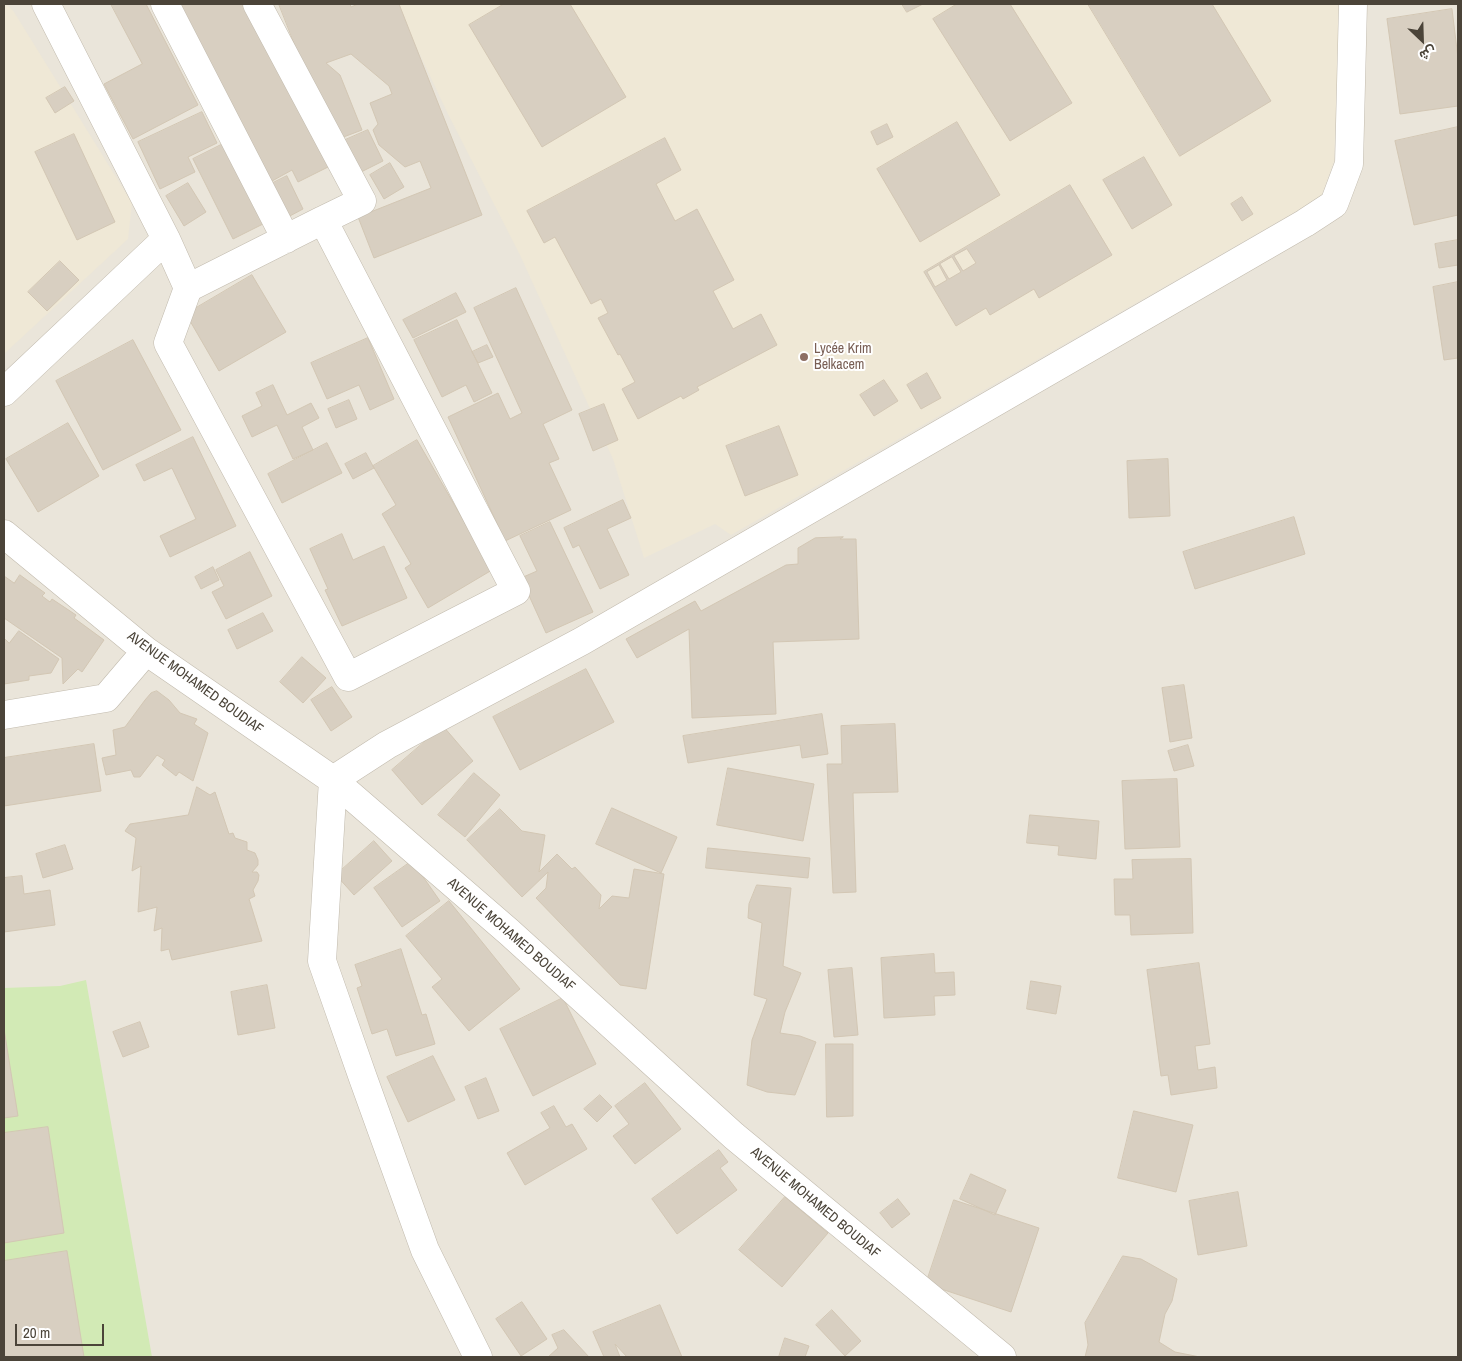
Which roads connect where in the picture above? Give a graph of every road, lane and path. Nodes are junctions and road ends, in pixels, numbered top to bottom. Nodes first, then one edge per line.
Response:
1 (46, 4) edge
2 (165, 4) edge
3 (257, 4) edge
4 (1353, 4) edge
5 (323, 220) junction
6 (166, 239) junction
7 (286, 239) junction
8 (188, 288) junction
9 (4, 392) edge
10 (4, 534) edge
11 (146, 651) junction
12 (4, 715) edge
13 (332, 780) junction
14 (478, 1357) edge
15 (1002, 1357) edge

1 - 6 street
2 - 7 street
3 - 5 street
4 - 13 street
5 - 7 street
5 - 8 street
6 - 8 street
6 - 9 street
7 - 8 street
10 - 11 street, AVENUE MOHAMED BOUDIAF
11 - 12 street
11 - 13 street, AVENUE MOHAMED BOUDIAF
13 - 14 street
13 - 15 street, AVENUE MOHAMED BOUDIAF

